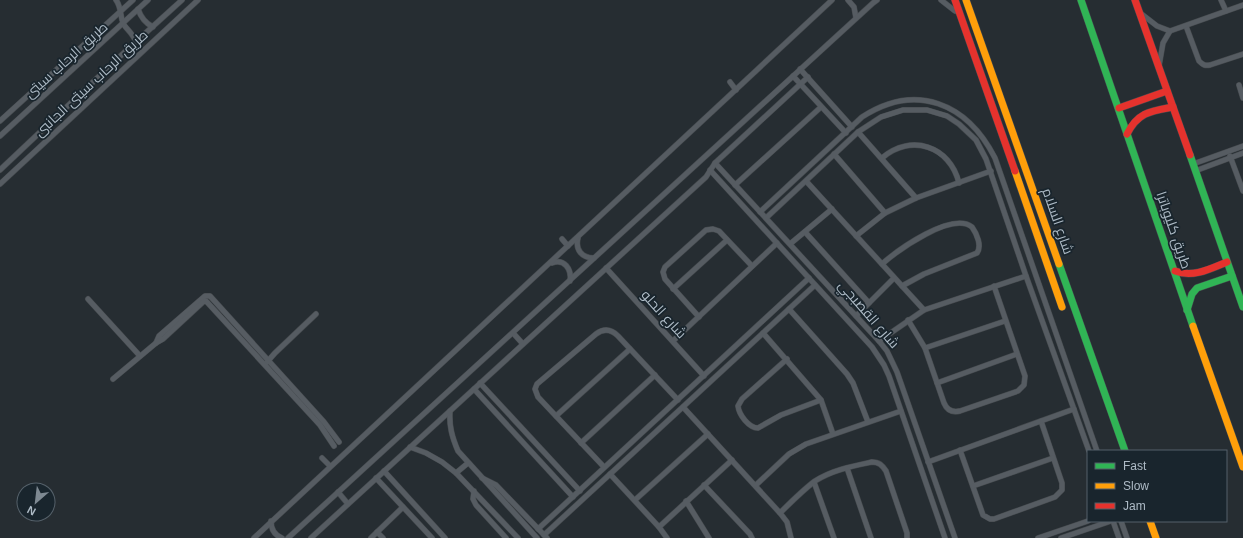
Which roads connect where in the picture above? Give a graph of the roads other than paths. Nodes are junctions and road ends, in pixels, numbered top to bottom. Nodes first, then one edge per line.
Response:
1 (134, 0) edge
2 (148, 0) edge
3 (182, 0) edge
4 (198, 0) edge
5 (832, 0) edge
6 (848, 0) edge
7 (877, 0) edge
8 (941, 0) edge
9 (955, 0) edge
10 (966, 0) edge
11 (1081, 0) edge
12 (1135, 0) edge
13 (1221, 0) edge
14 (118, 1) edge
15 (1243, 5) edge
16 (138, 9) junction
17 (120, 12) junction
18 (960, 12) junction
19 (1139, 12) junction
20 (1226, 12) junction
21 (856, 18) junction
22 (123, 24) junction
23 (152, 26) junction
24 (1186, 26) junction
25 (1170, 31) junction
26 (136, 42) junction
27 (129, 48) junction
28 (1243, 54) edge
29 (136, 57) junction
30 (1159, 68) junction
31 (800, 69) junction
32 (793, 76) junction
33 (808, 77) junction
34 (730, 82) dead end
35 (801, 84) junction
36 (1239, 85) dead end
37 (36, 89) junction
38 (736, 90) junction
39 (1167, 91) junction
40 (44, 97) junction
41 (1243, 98) edge
42 (821, 107) junction
43 (1173, 107) junction
44 (1119, 108) junction
45 (0, 121) edge
46 (852, 127) junction
47 (42, 130) junction
48 (858, 132) junction
49 (846, 133) junction
50 (1127, 134) junction
51 (0, 136) edge
52 (49, 138) junction
53 (1243, 146) edge
54 (1228, 151) junction
55 (1243, 153) edge
56 (834, 154) junction
57 (1230, 157) junction
58 (882, 158) junction
59 (715, 163) junction
60 (1194, 168) junction
61 (0, 170) edge
62 (710, 170) junction
63 (991, 171) junction
64 (730, 180) junction
65 (1241, 180) edge
66 (806, 181) junction
67 (959, 183) junction
68 (0, 184) edge
69 (735, 185) junction
70 (724, 186) junction
71 (1243, 192) edge
72 (916, 198) junction
73 (832, 208) junction
74 (1013, 209) junction
75 (760, 212) junction
76 (1005, 212) junction
77 (885, 213) junction
78 (766, 218) junction
79 (805, 232) junction
80 (856, 236) junction
81 (578, 237) junction
82 (562, 239) dead end
83 (727, 240) junction
84 (777, 243) junction
85 (790, 244) junction
86 (568, 246) junction
87 (594, 258) junction
88 (1227, 262) junction
89 (550, 264) junction
90 (882, 264) junction
91 (752, 266) junction
92 (606, 268) junction
93 (1174, 271) junction
94 (1026, 276) junction
95 (1232, 276) junction
96 (809, 278) junction
97 (894, 278) junction
98 (570, 281) junction
99 (816, 285) junction
100 (800, 286) junction
101 (902, 286) junction
102 (994, 286) junction
103 (673, 289) junction
104 (807, 293) junction
105 (838, 296) junction
106 (88, 299) dead end
107 (832, 302) junction
108 (869, 303) junction
109 (1062, 307) dead end
110 (1243, 307) edge
111 (789, 309) junction
112 (924, 310) junction
113 (1187, 310) junction
114 (316, 314) dead end
115 (856, 316) junction
116 (699, 317) junction
117 (908, 320) junction
118 (1006, 321) junction
119 (513, 333) junction
120 (763, 333) junction
121 (673, 341) junction
122 (879, 341) junction
123 (1059, 342) junction
124 (523, 344) junction
125 (1051, 344) junction
126 (925, 348) junction
127 (630, 349) junction
128 (1017, 354) junction
129 (140, 356) junction
130 (786, 359) junction
131 (266, 362) junction
132 (655, 375) junction
133 (704, 376) junction
134 (113, 379) dead end
135 (480, 383) junction
136 (937, 383) junction
137 (474, 389) junction
138 (678, 400) junction
139 (821, 400) junction
140 (683, 407) junction
141 (1074, 409) junction
142 (450, 411) junction
143 (901, 411) junction
144 (556, 416) junction
145 (1041, 421) junction
146 (868, 422) junction
147 (644, 431) junction
148 (708, 434) junction
149 (833, 434) junction
150 (650, 437) junction
151 (339, 442) dead end
152 (581, 443) junction
153 (334, 446) dead end
154 (410, 447) junction
155 (960, 450) junction
156 (1089, 450) edge
157 (1097, 450) edge
158 (1125, 450) edge
159 (322, 458) dead end
160 (1053, 458) junction
161 (732, 460) junction
162 (928, 462) junction
163 (468, 463) junction
164 (330, 466) junction
165 (1243, 467) edge
166 (604, 468) junction
167 (847, 468) junction
168 (384, 471) junction
169 (456, 473) junction
170 (610, 474) junction
171 (376, 478) junction
172 (482, 478) junction
173 (814, 482) junction
174 (704, 485) junction
175 (756, 485) junction
176 (973, 486) junction
177 (580, 490) junction
178 (474, 491) junction
179 (338, 492) junction
180 (573, 497) junction
181 (634, 500) junction
182 (686, 501) junction
183 (348, 504) junction
184 (403, 507) junction
185 (780, 513) junction
186 (550, 519) junction
187 (271, 521) junction
188 (1087, 521) edge
189 (1109, 522) edge
190 (1112, 522) edge
191 (1121, 522) edge
192 (1150, 522) edge
193 (555, 524) junction
194 (659, 527) junction
195 (952, 527) junction
196 (538, 529) junction
197 (942, 531) junction
198 (377, 532) junction
199 (1079, 532) junction
200 (546, 536) edge
201 (254, 538) edge
202 (282, 538) edge
203 (288, 538) edge
204 (311, 538) edge
205 (371, 538) edge
206 (383, 538) edge
207 (432, 538) edge
208 (445, 538) edge
209 (506, 538) edge
210 (518, 538) edge
211 (537, 538) edge
212 (667, 538) edge
213 (709, 538) edge
214 (752, 538) edge
215 (791, 538) edge
216 (834, 538) edge
217 (871, 538) edge
218 (907, 538) edge
219 (945, 538) edge
220 (955, 538) edge
221 (1038, 538) edge
222 (1061, 538) edge
223 (1081, 538) edge
224 (1119, 538) edge
225 (1127, 538) edge
226 (1156, 538) edge

1 - 17 street
2 - 16 street, طريق الرحاب سيتى
3 - 23 street
4 - 29 street, طريق الرحاب سيتى الجانبى
5 - 38 street
6 - 21 street
7 - 21 street
8 - 18 street
9 - 18 main road, شارع السلام
10 - 158 main road, شارع السلام
11 - 44 main road, طريق كليوباترا
12 - 19 main road
13 - 20 street
14 - 17 street
15 - 20 street
16 - 22 street, طريق الرحاب سيتى
16 - 23 street
17 - 22 street
17 - 37 street
18 - 109 main road, شارع السلام
19 - 25 street
19 - 30 main road
20 - 24 street
21 - 31 street
22 - 26 street
22 - 40 street, طريق الرحاب سيتى
23 - 26 street
24 - 25 street
24 - 28 street
25 - 30 street
26 - 27 street
27 - 29 street
27 - 47 street
29 - 52 street, طريق الرحاب سيتى الجانبى
30 - 39 main road
31 - 32 street
31 - 33 street
32 - 35 street
32 - 87 street
33 - 35 street
33 - 46 street
34 - 38 street
35 - 42 street
35 - 59 street
36 - 41 street
37 - 40 street
37 - 45 street
38 - 81 street
39 - 43 main road
39 - 44 main road
40 - 51 street, طريق الرحاب سيتى
42 - 49 street
42 - 69 street
43 - 50 main road
43 - 60 main road
44 - 50 main road, طريق كليوباترا
46 - 49 street
46 - 74 street
47 - 52 street
47 - 61 street
48 - 56 street
48 - 58 street
48 - 63 street
49 - 75 street
50 - 93 main road, طريق كليوباترا
52 - 68 street, طريق الرحاب سيتى الجانبى
53 - 54 street
54 - 57 street
54 - 60 street
55 - 57 street
56 - 66 street
56 - 77 street
57 - 60 street
57 - 65 street
58 - 67 street
58 - 72 street
59 - 62 street
59 - 64 street, شارع القصبجي
60 - 88 main road
62 - 70 street, شارع القصبجي
62 - 92 street
63 - 67 street
63 - 76 street
64 - 69 street, شارع القصبجي
64 - 70 street
65 - 71 street
66 - 73 street
66 - 78 street
67 - 72 street
69 - 75 street, شارع القصبجي
70 - 84 street, شارع القصبجي
72 - 77 street
73 - 79 street
73 - 80 street
74 - 76 street
74 - 123 street
75 - 78 street, شارع القصبجي
76 - 94 street
77 - 80 street
78 - 85 street, شارع القصبجي
79 - 85 street
79 - 108 street
80 - 90 street
81 - 86 street
81 - 87 street
82 - 86 street
83 - 91 street
83 - 103 street
83 - 103 street
84 - 91 street
84 - 96 street, شارع القصبجي
85 - 105 street, شارع القصبجي
86 - 89 street
87 - 98 street
88 - 93 main road
88 - 95 main road
89 - 98 street
89 - 164 street
90 - 97 street
90 - 101 street
91 - 116 street
92 - 121 street, شارع الحلو
92 - 124 street
93 - 113 main road, طريق كليوباترا
94 - 102 street
94 - 125 street
95 - 110 main road
95 - 113 main road
96 - 99 street, شارع القصبجي
96 - 100 street
97 - 101 street
97 - 108 street
98 - 119 street
99 - 104 street
99 - 107 street, شارع القصبجي
100 - 104 street
100 - 133 street
101 - 112 street
102 - 112 street
102 - 118 street
103 - 116 street
104 - 111 street
105 - 107 street
105 - 115 street, شارع القصبجي
106 - 129 street
107 - 143 street, شارع القصبجي
108 - 115 street
111 - 120 street
111 - 146 street
112 - 117 street
113 - 165 main road, طريق كليوباترا
114 - 131 street
115 - 122 street, شارع القصبجي
116 - 121 street
117 - 122 street
117 - 126 street
118 - 126 street
118 - 128 street
119 - 124 street
119 - 179 street
120 - 130 street
120 - 140 street
121 - 133 street, شارع الحلو
122 - 162 street, شارع القصبجي
123 - 125 street
123 - 157 street
124 - 135 street
125 - 141 street
126 - 136 street
127 - 132 street
127 - 144 street
127 - 144 street
128 - 136 street
128 - 136 street
129 - 131 street
129 - 134 street
130 - 139 street
130 - 139 street
131 - 151 street
131 - 153 street
132 - 138 street
132 - 152 street
133 - 138 street
135 - 137 street
135 - 177 street
137 - 142 street
137 - 180 street
138 - 147 street
139 - 149 street
140 - 148 street
140 - 150 street
141 - 145 street
141 - 156 street
142 - 154 street
142 - 163 street
143 - 146 street
143 - 197 street, شارع القصبجي
144 - 152 street
145 - 155 street
145 - 160 street
146 - 149 street
147 - 150 street
147 - 166 street
148 - 161 street
148 - 181 street
149 - 175 street
150 - 170 street
152 - 166 street
154 - 168 street
154 - 169 street
155 - 162 street
155 - 176 street
159 - 164 street
160 - 176 street
160 - 176 street
161 - 174 street
161 - 175 street
162 - 195 street, شارع القصبجي
163 - 169 street
163 - 172 street
164 - 187 street
166 - 177 street
167 - 173 street
167 - 217 street
167 - 218 street
168 - 171 street
168 - 208 street
169 - 178 street
170 - 181 street
170 - 193 street
171 - 183 street
171 - 184 street
172 - 196 street
172 - 211 street
173 - 185 street
173 - 216 street
174 - 182 street
174 - 214 street
175 - 185 street
177 - 180 street
178 - 209 street
178 - 210 street
179 - 183 street
179 - 203 street
180 - 186 street
181 - 194 street
182 - 194 street
182 - 213 street
183 - 204 street
184 - 198 street
184 - 207 street
185 - 215 street
186 - 193 street
186 - 196 street
187 - 201 street
187 - 202 street
188 - 221 street
189 - 199 street
190 - 224 street
191 - 225 street
192 - 226 main road
193 - 200 street
194 - 212 street
195 - 197 street
195 - 220 street, شارع القصبجي
196 - 200 street
197 - 219 street, شارع القصبجي
198 - 205 street
198 - 206 street
199 - 222 street
199 - 223 street

